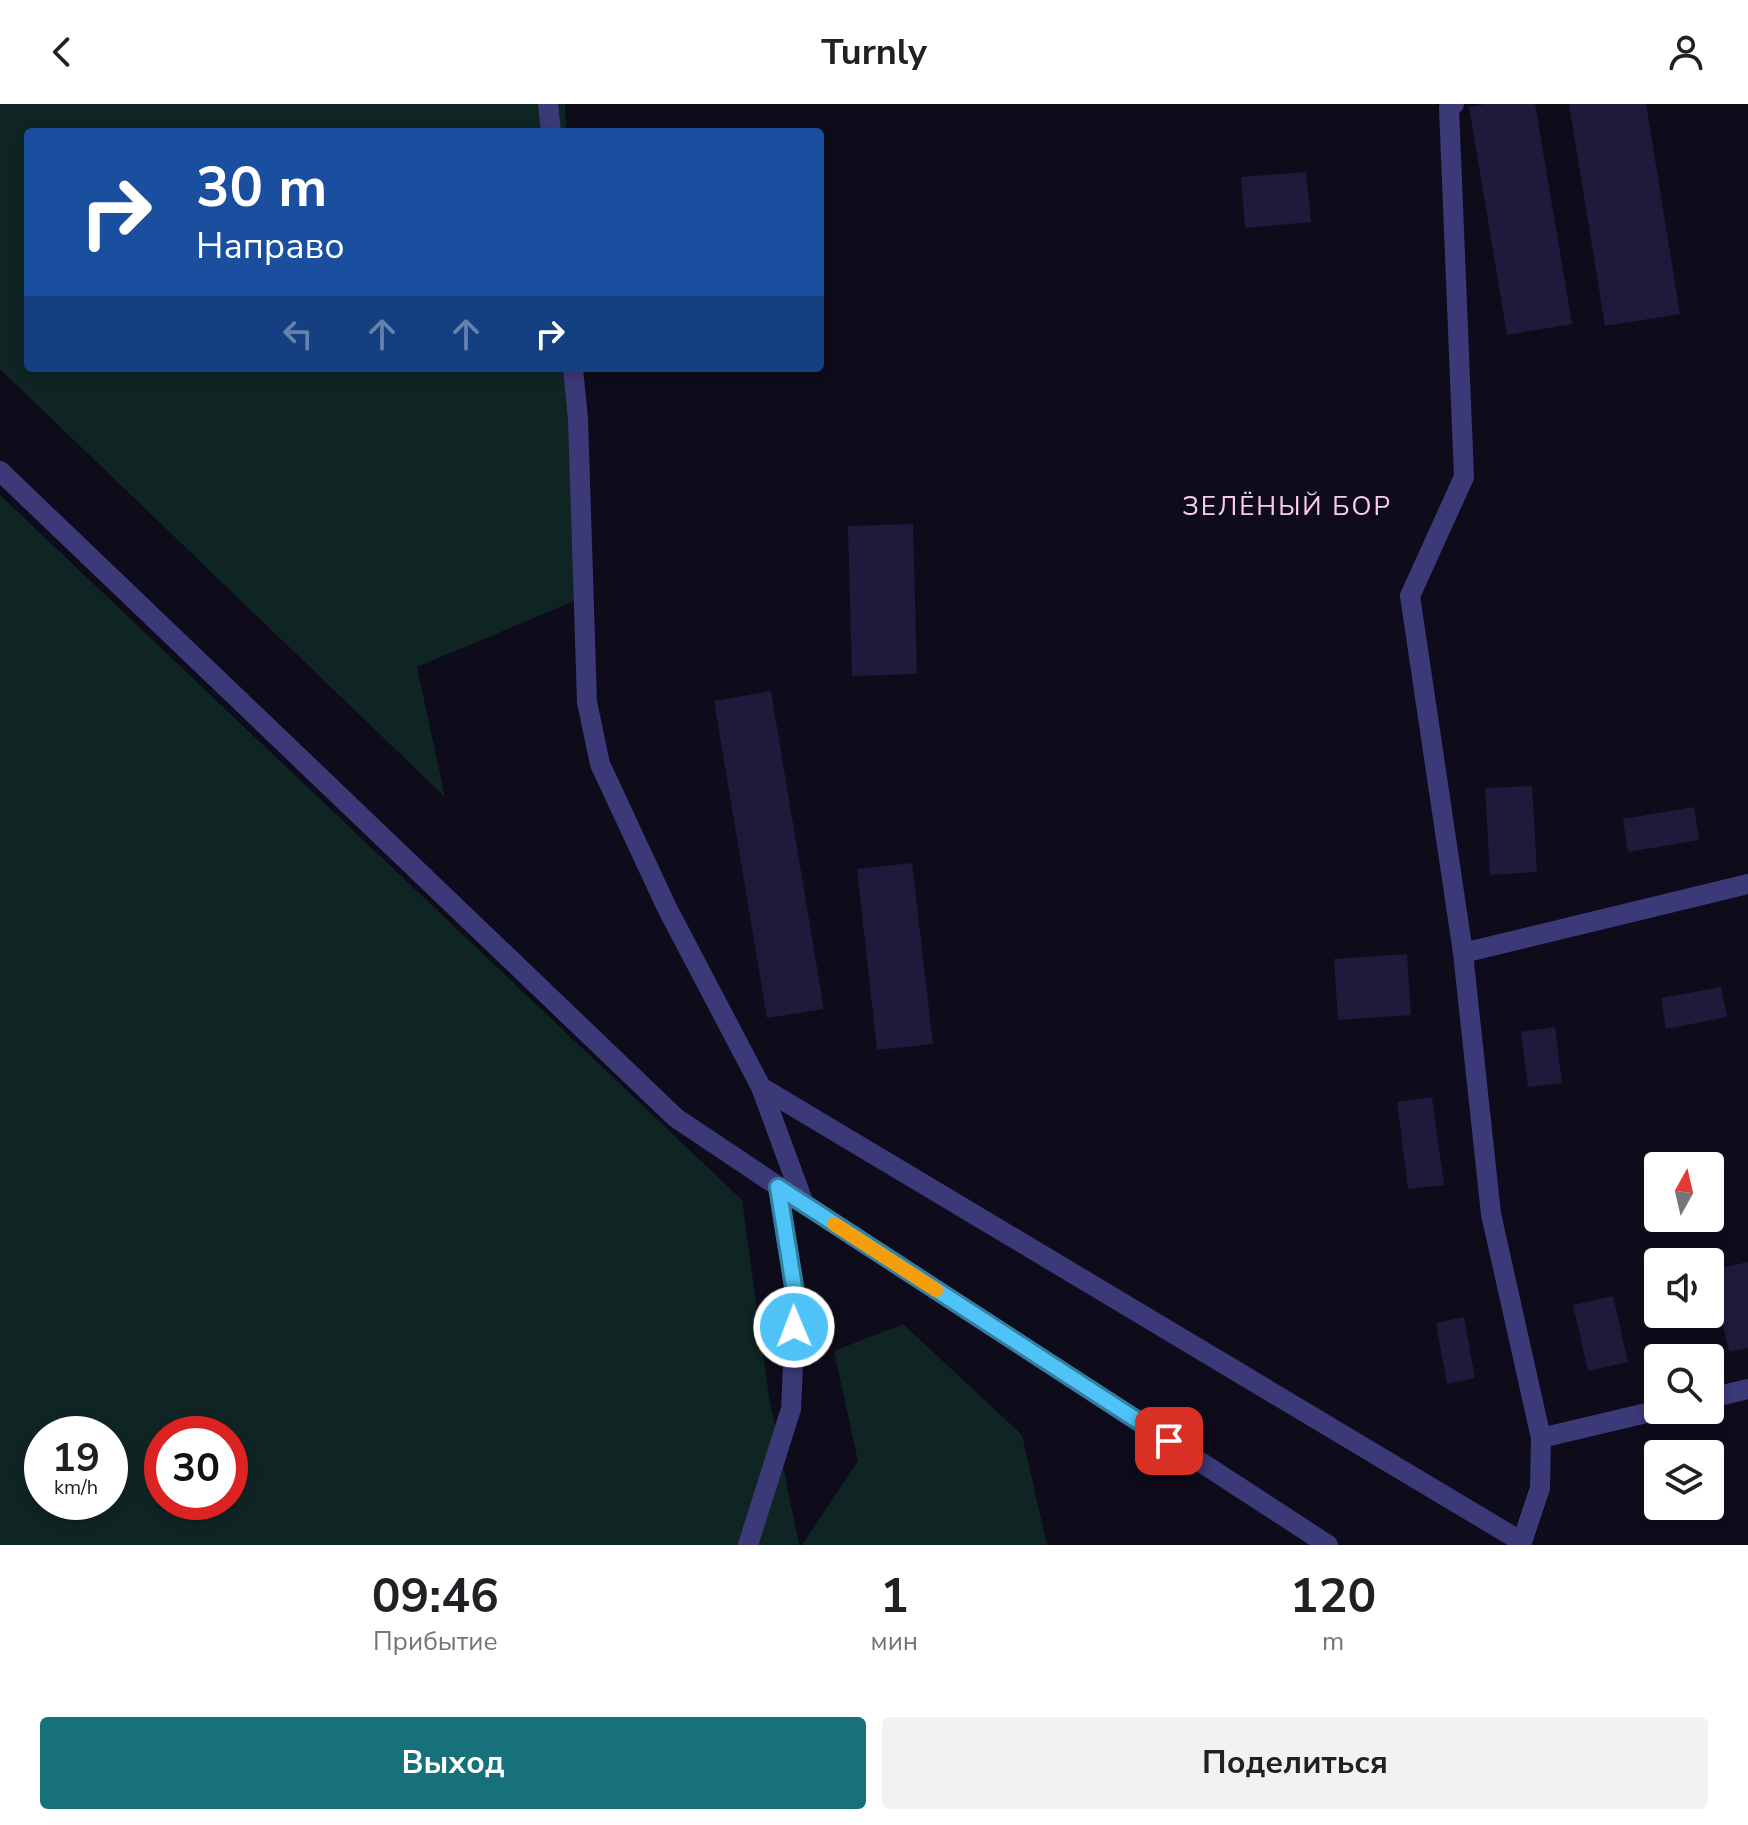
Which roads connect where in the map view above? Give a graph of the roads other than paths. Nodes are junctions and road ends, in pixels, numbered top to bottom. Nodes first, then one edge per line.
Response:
1 (548, 104) edge
2 (1454, 104) edge
3 (551, 128) edge
4 (573, 372) edge
5 (0, 471) edge
6 (1748, 884) edge
7 (1463, 953) junction
8 (761, 1087) junction
9 (778, 1187) junction
10 (804, 1204) junction
11 (1748, 1389) edge
12 (1724, 1395) edge
13 (1644, 1414) edge
14 (1541, 1438) junction
15 (1521, 1543) edge
16 (748, 1545) edge
17 (1328, 1545) edge

1 - 3 street
2 - 7 street
4 - 8 street
5 - 9 street
6 - 7 street
7 - 14 street
8 - 10 street
8 - 15 street
9 - 10 street
9 - 16 street
10 - 17 street
11 - 12 street
13 - 14 street
14 - 15 street

